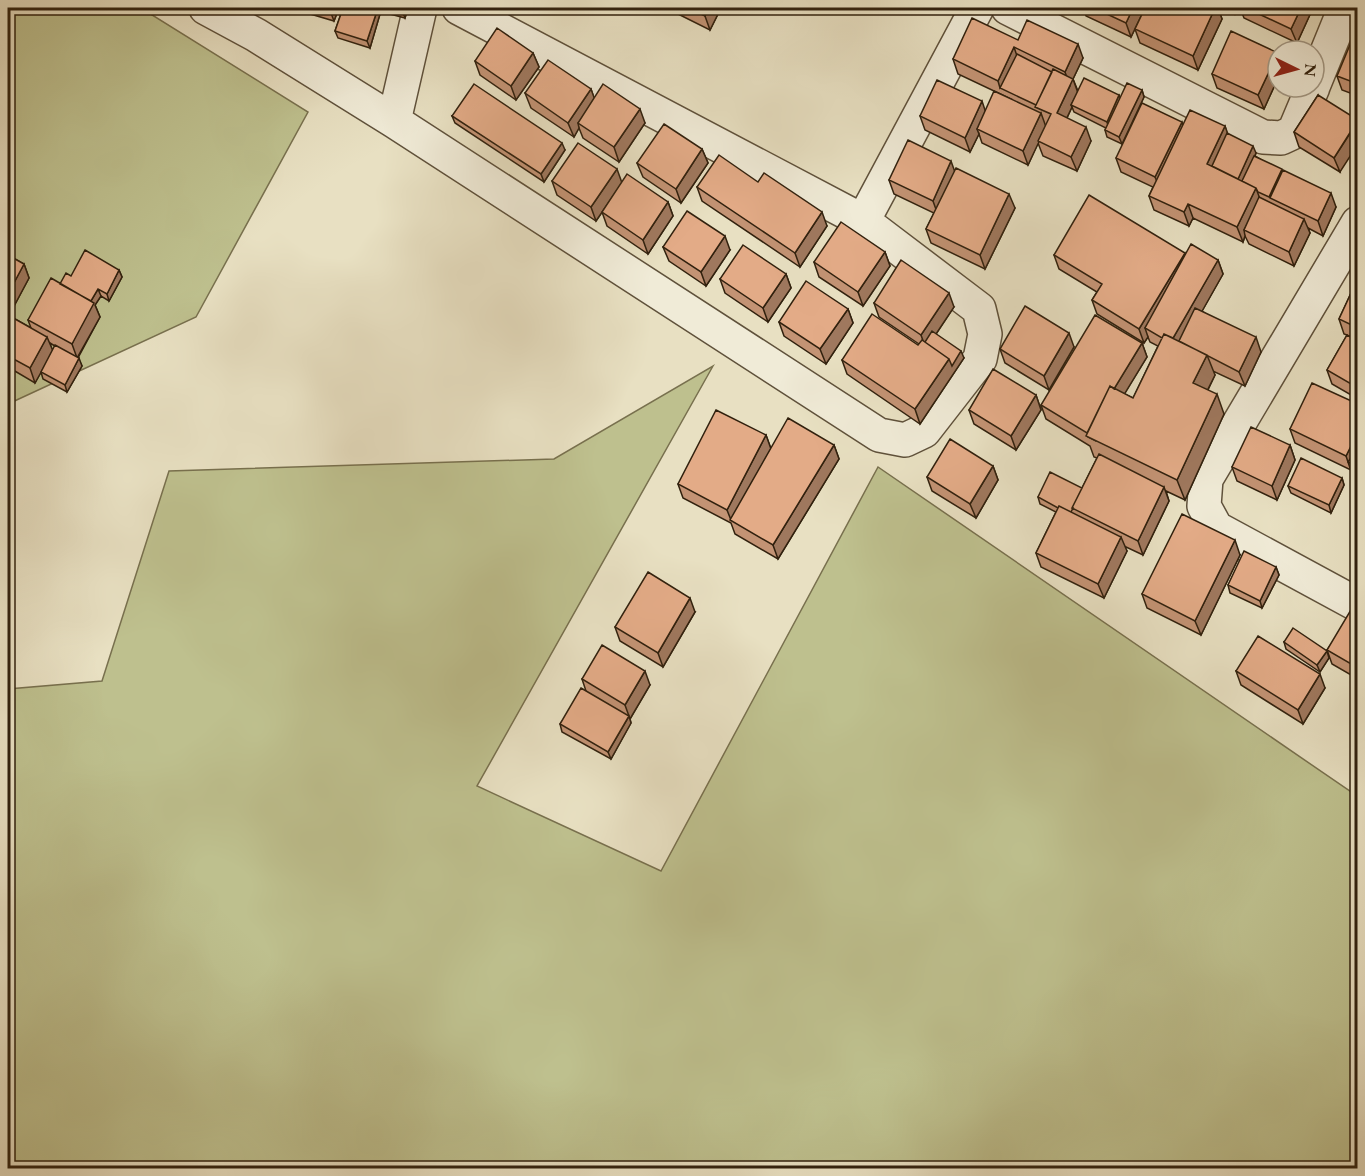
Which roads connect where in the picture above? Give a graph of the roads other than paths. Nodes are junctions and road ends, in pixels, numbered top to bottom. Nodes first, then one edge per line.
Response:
1 (206, 8) edge
2 (420, 8) edge
3 (459, 8) edge
4 (977, 8) edge
5 (1008, 8) edge
6 (1345, 8) edge
7 (259, 22) edge
8 (1326, 54) edge
9 (1307, 99) edge
10 (394, 121) junction
11 (863, 221) junction
12 (1356, 230) edge
13 (1358, 605) edge

1 - 7 street
2 - 10 street
3 - 11 street
4 - 11 street
5 - 9 street
6 - 8 street
7 - 10 street
10 - 11 street
12 - 13 street

